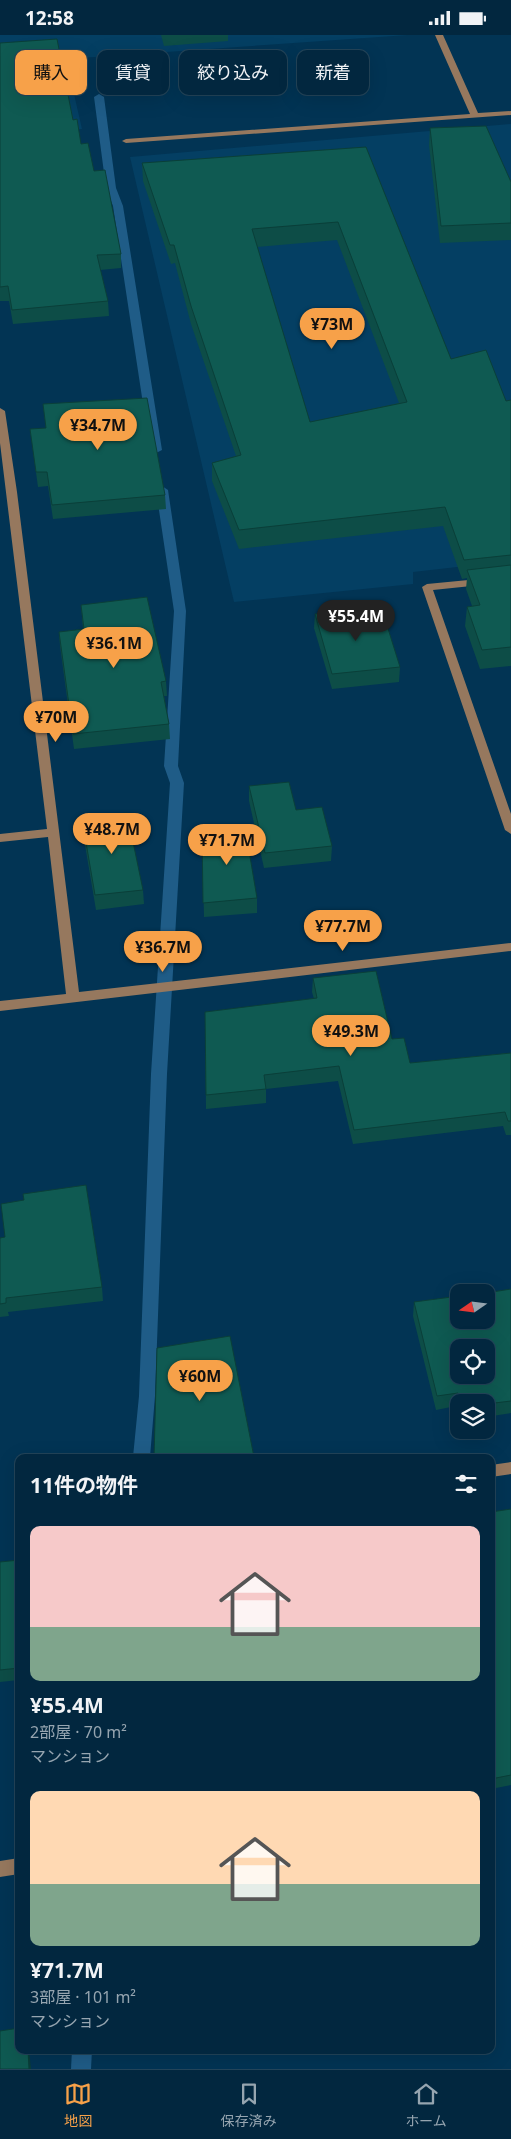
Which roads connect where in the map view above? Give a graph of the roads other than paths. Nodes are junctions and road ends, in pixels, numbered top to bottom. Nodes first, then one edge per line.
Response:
1 (439, 35) edge
2 (511, 113) edge
3 (475, 115) junction
4 (126, 141) dead end
5 (0, 411) edge
6 (12, 492) junction
7 (0, 493) edge
8 (511, 579) edge
9 (511, 830) edge
10 (54, 832) junction
11 (0, 838) edge
12 (511, 947) edge
13 (73, 997) junction
14 (0, 1006) edge
15 (511, 1468) edge
16 (495, 1470) edge
17 (15, 1867) edge
18 (0, 1869) edge

1 - 3 street
2 - 3 street
3 - 4 street
5 - 6 street
6 - 7 street
6 - 10 street
8 - 9 street
10 - 11 street
10 - 13 street
12 - 13 street
13 - 14 street
15 - 16 street
17 - 18 street

